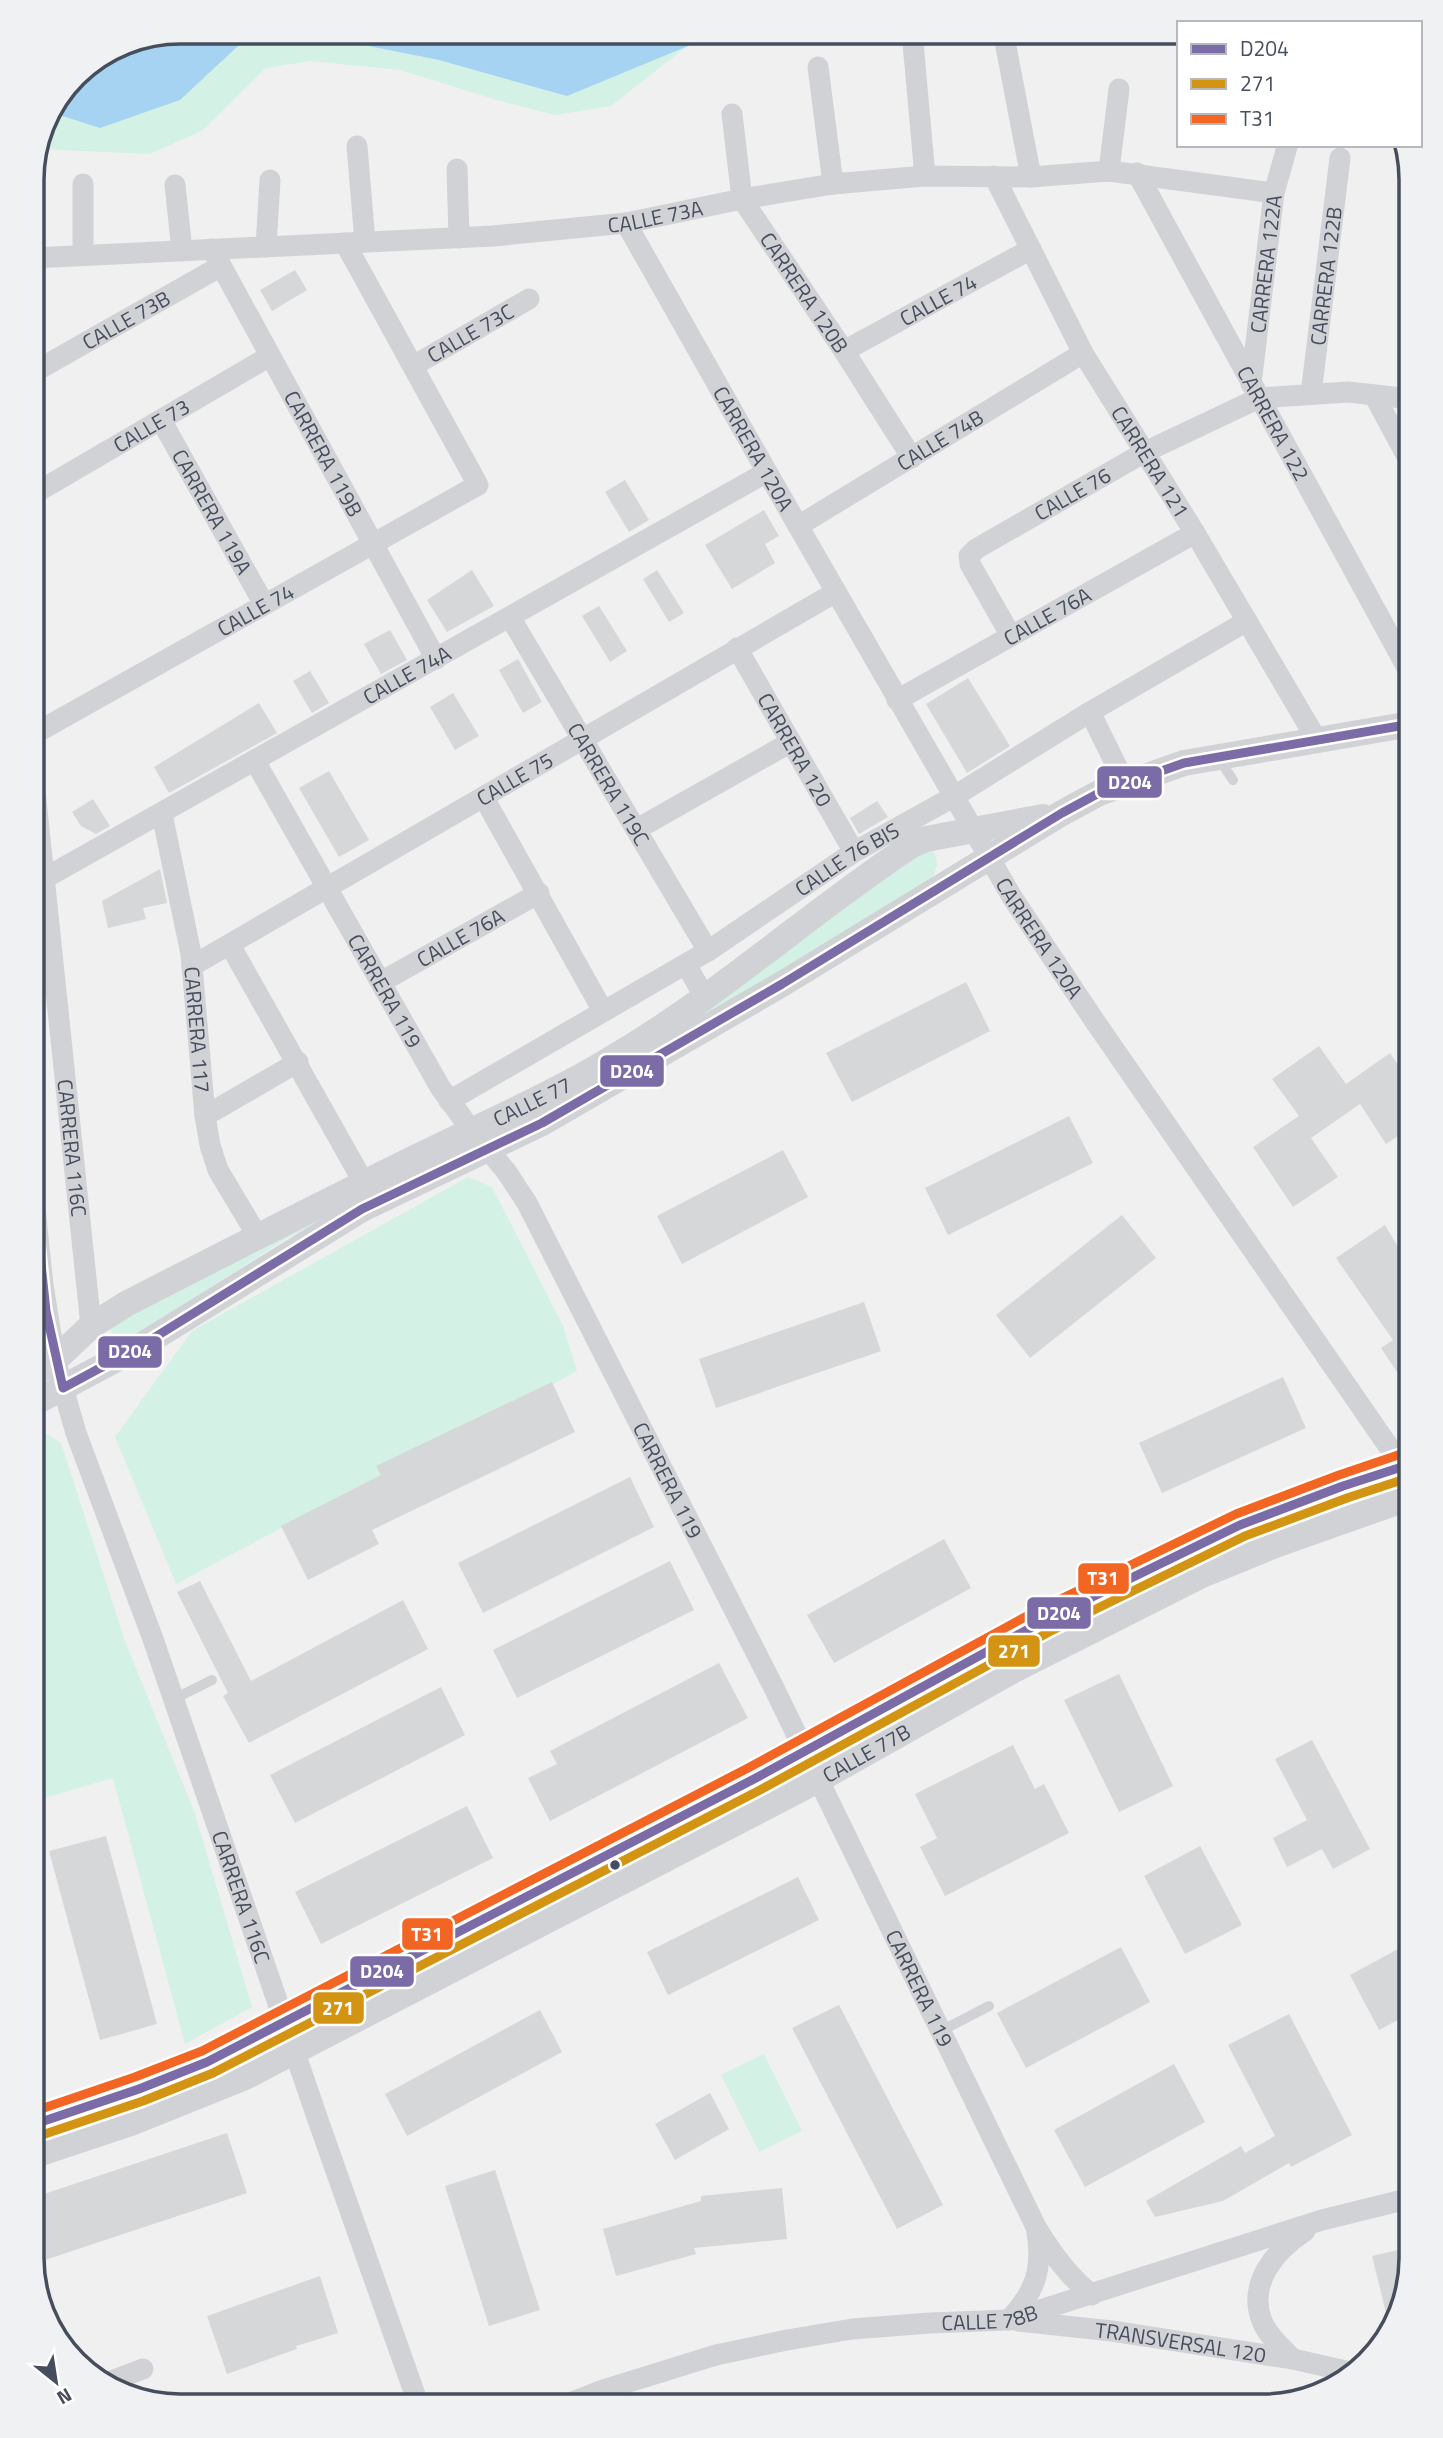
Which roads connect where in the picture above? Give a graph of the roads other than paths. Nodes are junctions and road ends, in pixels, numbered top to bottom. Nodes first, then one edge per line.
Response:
1 (913, 44) edge
2 (1006, 47) dead end
3 (818, 67) dead end
4 (1119, 89) dead end
5 (732, 114) dead end
6 (358, 146) dead end
7 (1287, 147) edge
8 (1340, 158) dead end
9 (457, 169) dead end
10 (1109, 171) junction
11 (1137, 173) junction
12 (925, 176) junction
13 (994, 176) junction
14 (1031, 177) junction
15 (270, 180) dead end
16 (83, 184) dead end
17 (833, 184) junction
18 (175, 185) dead end
19 (1275, 193) junction
20 (742, 200) junction
21 (626, 223) junction
22 (459, 238) junction
23 (355, 243) junction
24 (266, 247) junction
25 (1031, 248) junction
26 (182, 251) junction
27 (83, 255) junction
28 (44, 257) edge
29 (216, 258) junction
30 (529, 299) dead end
31 (844, 351) junction
32 (1083, 353) junction
33 (270, 356) junction
34 (44, 366) edge
35 (413, 366) junction
36 (1255, 391) junction
37 (1399, 392) edge
38 (1311, 394) junction
39 (1374, 395) junction
40 (161, 420) junction
41 (1399, 440) edge
42 (1145, 452) junction
43 (912, 458) junction
44 (767, 472) junction
45 (44, 488) edge
46 (798, 527) junction
47 (1195, 533) junction
48 (373, 544) junction
49 (836, 592) junction
50 (264, 604) junction
51 (510, 617) junction
52 (1247, 621) junction
53 (1011, 636) junction
54 (737, 648) junction
55 (1399, 651) edge
56 (436, 659) junction
57 (898, 700) junction
58 (1090, 712) junction
59 (1399, 726) edge
60 (44, 728) edge
61 (582, 740) junction
62 (1317, 740) junction
63 (791, 742) junction
64 (1216, 756) junction
65 (255, 761) junction
66 (1233, 780) dead end
67 (1125, 783) junction
68 (953, 797) junction
69 (484, 798) junction
70 (1062, 813) junction
71 (162, 814) junction
72 (637, 829) junction
73 (973, 831) junction
74 (853, 852) junction
75 (988, 858) junction
76 (44, 872) edge
77 (822, 872) junction
78 (45, 878) junction
79 (328, 889) junction
80 (539, 893) junction
81 (837, 898) junction
82 (230, 945) junction
83 (708, 951) junction
84 (686, 964) junction
85 (192, 966) junction
86 (381, 982) junction
87 (705, 998) junction
88 (603, 1011) junction
89 (298, 1062) junction
90 (449, 1101) junction
91 (205, 1116) junction
92 (480, 1140) junction
93 (364, 1183) junction
94 (258, 1237) junction
95 (44, 1291) edge
96 (91, 1326) junction
97 (55, 1360) junction
98 (44, 1367) edge
99 (64, 1388) junction
100 (44, 1398) edge
101 (1399, 1456) edge
102 (1399, 1472) edge
103 (1399, 1502) edge
104 (212, 1680) dead end
105 (174, 1699) junction
106 (804, 1751) junction
107 (818, 1780) junction
108 (989, 2006) dead end
109 (285, 2021) junction
110 (941, 2031) junction
111 (295, 2053) junction
112 (44, 2121) edge
113 (44, 2152) edge
114 (1399, 2202) edge
115 (1322, 2220) junction
116 (1036, 2227) junction
117 (1093, 2295) junction
118 (1009, 2320) junction
119 (1293, 2360) junction
120 (143, 2370) dead end
121 (1340, 2370) edge
122 (117, 2379) edge
123 (415, 2394) edge
124 (593, 2394) edge

1 - 12 street
2 - 14 street
3 - 17 street
4 - 10 street
5 - 20 street, CARRERA 120B
6 - 23 street
7 - 19 street, CARRERA 122A
8 - 38 street, CARRERA 122B
9 - 22 street
10 - 11 street, CALLE 73A
10 - 14 street, CALLE 73A
11 - 19 street, CALLE 73A
11 - 36 street, CARRERA 122
12 - 13 street, CALLE 73A
12 - 17 street, CALLE 73A
13 - 14 street, CALLE 73A
13 - 25 street, CARRERA 121
15 - 24 street
16 - 27 street
17 - 20 street, CALLE 73A
18 - 26 street
19 - 36 street, CARRERA 122A
20 - 21 street, CALLE 73A
20 - 31 street, CARRERA 120B
21 - 22 street, CALLE 73A
21 - 44 street, CARRERA 120A
22 - 23 street, CALLE 73A
23 - 24 street, CALLE 73A
23 - 35 street
24 - 29 street, CALLE 73A
25 - 31 street, CALLE 74
25 - 32 street, CARRERA 121
26 - 27 street, CALLE 73A
26 - 29 street, CALLE 73A
27 - 28 street, CALLE 73A
29 - 33 street, CARRERA 119B
29 - 34 street, CALLE 73B
30 - 35 street, CALLE 73C
31 - 43 street, CARRERA 120B
32 - 42 street, CARRERA 121
32 - 43 street, CALLE 74B
33 - 40 street, CALLE 73
33 - 48 street, CARRERA 119B
35 - 48 street, CALLE 74
36 - 38 street, CALLE 76
36 - 42 street, CALLE 76
36 - 55 street, CARRERA 122
37 - 39 street, CALLE 76
38 - 39 street, CALLE 76
39 - 41 street
40 - 45 street, CALLE 73
40 - 50 street, CARRERA 119A
42 - 47 street, CARRERA 121
42 - 53 street, CALLE 76
43 - 46 street, CALLE 74B
44 - 46 street, CARRERA 120A
44 - 51 street, CALLE 74A
46 - 49 street, CARRERA 120A
47 - 52 street, CARRERA 121
47 - 53 street, CALLE 76A
48 - 50 street, CALLE 74
48 - 56 street, CARRERA 119B
49 - 54 street, CALLE 75
49 - 57 street, CARRERA 120A
50 - 60 street, CALLE 74
51 - 56 street, CALLE 74A
51 - 61 street, CARRERA 119C
52 - 58 street, CALLE 76 BIS
52 - 62 street, CARRERA 121
53 - 57 street, CALLE 76A
54 - 61 street, CALLE 75
54 - 63 street, CARRERA 120
56 - 65 street, CALLE 74A
57 - 68 street, CARRERA 120A
58 - 67 street
58 - 68 street, CALLE 76 BIS
59 - 62 street, CALLE 77
61 - 69 street, CALLE 75
61 - 72 street, CARRERA 119C
62 - 64 street, CALLE 77
63 - 72 street
63 - 74 street, CARRERA 120
64 - 66 lane
64 - 67 street, CALLE 77
65 - 71 street, CALLE 74A
65 - 79 street, CARRERA 119
67 - 70 street, CALLE 77
68 - 73 street, CARRERA 120A
68 - 74 street, CALLE 76 BIS
69 - 79 street, CALLE 75
69 - 80 street
70 - 73 street, CALLE 77
70 - 75 street, CALLE 77
71 - 78 street, CALLE 74A
71 - 85 street, CARRERA 117
72 - 83 street, CARRERA 119C
73 - 75 street, CARRERA 120A
73 - 81 street, CALLE 77
74 - 77 street, CALLE 76 BIS
75 - 92 street, CALLE 77
75 - 101 street, CARRERA 120A
76 - 78 street, CARRERA 116C
77 - 81 street
77 - 83 street, CALLE 76 BIS
78 - 96 street, CARRERA 116C
79 - 82 street, CALLE 75
79 - 86 street, CARRERA 119
80 - 86 street, CALLE 76A
80 - 88 street
81 - 87 street, CALLE 77
82 - 85 street, CALLE 75
82 - 89 street
83 - 84 street, CALLE 76 BIS
84 - 87 street
84 - 88 street, CALLE 76 BIS
85 - 91 street, CARRERA 117
86 - 90 street, CARRERA 119
87 - 92 street, CALLE 77
88 - 90 street, CALLE 76 BIS
89 - 91 street
89 - 93 street
90 - 92 street, CARRERA 119
91 - 94 street, CARRERA 117
92 - 93 street, CALLE 77
92 - 99 street, CALLE 77
92 - 106 street, CARRERA 119
93 - 94 street, CALLE 77
94 - 96 street, CALLE 77
95 - 97 street, CARRERA 116C
96 - 97 street, CALLE 77
97 - 98 street, CALLE 77
97 - 99 street, CARRERA 116C
99 - 100 street, CALLE 77
99 - 105 street, CARRERA 116C
102 - 106 street, CALLE 77B
103 - 107 street, CALLE 77B
104 - 105 lane
105 - 109 street, CARRERA 116C
106 - 107 street, CARRERA 119
106 - 109 street, CALLE 77B
107 - 110 street, CARRERA 119
107 - 111 street, CALLE 77B
108 - 110 lane
109 - 111 street, CARRERA 116C
109 - 112 street, CALLE 77B
110 - 116 street, CARRERA 119
111 - 113 street, CALLE 77B
111 - 123 street, CARRERA 116C
114 - 115 street, CALLE 78B
115 - 117 street, CALLE 78B
115 - 119 street
116 - 117 street, CARRERA 119
116 - 118 street, CARRERA 119
117 - 118 street, CALLE 78B
118 - 119 street, TRANSVERSAL 120
118 - 124 street, CALLE 78B
119 - 121 street, TRANSVERSAL 120
120 - 122 street

